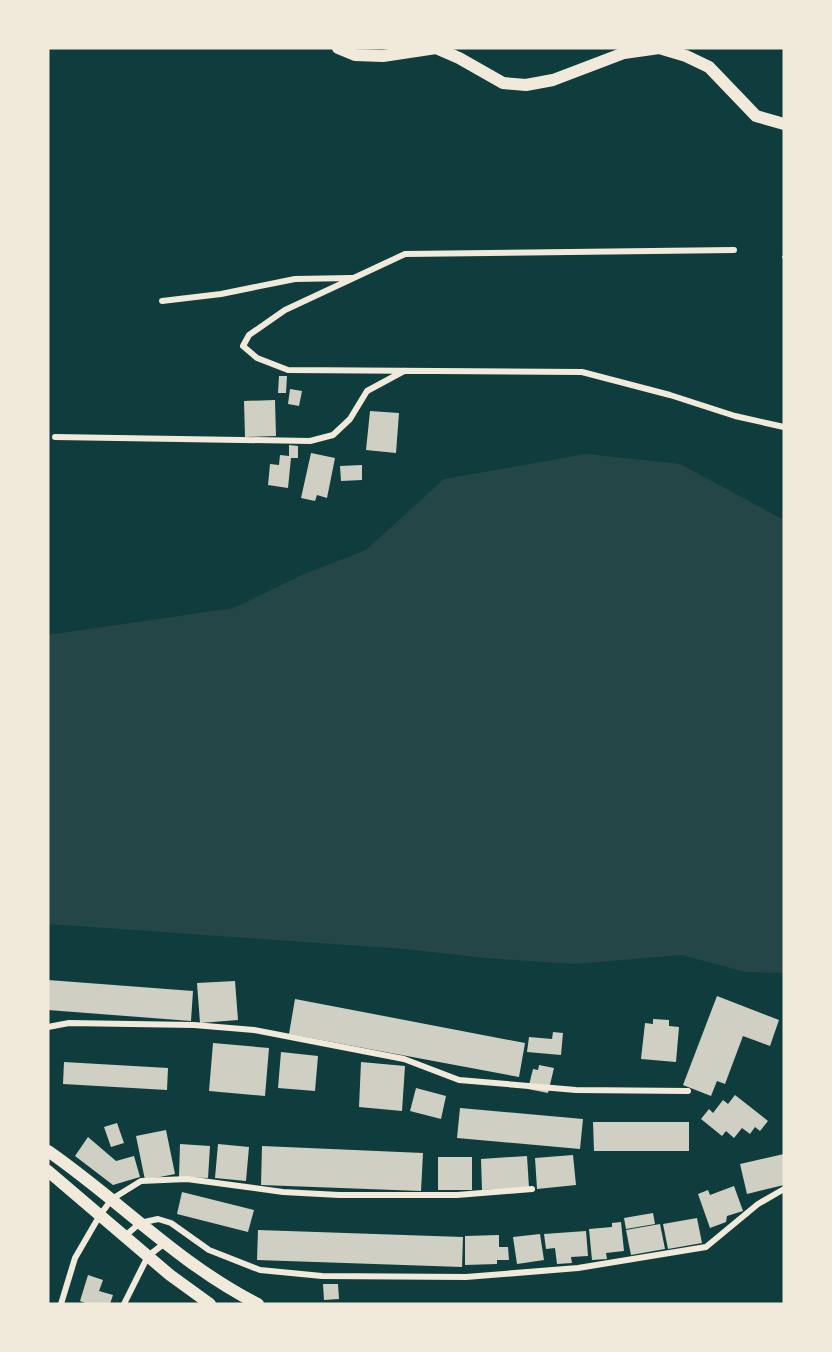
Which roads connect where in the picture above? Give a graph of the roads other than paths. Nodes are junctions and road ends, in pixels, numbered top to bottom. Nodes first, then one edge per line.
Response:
1 (338, 48) edge
2 (784, 124) edge
3 (734, 250) dead end
4 (355, 278) junction
5 (162, 301) dead end
6 (404, 370) junction
7 (784, 428) edge
8 (55, 437) dead end
9 (48, 1027) edge
10 (688, 1091) dead end
11 (48, 1151) edge
12 (48, 1172) edge
13 (532, 1189) dead end
14 (784, 1189) edge
15 (112, 1199) junction
16 (100, 1215) junction
17 (140, 1223) junction
18 (125, 1236) junction
19 (165, 1243) junction
20 (148, 1256) junction
21 (61, 1304) edge
22 (124, 1304) edge
23 (210, 1304) edge
24 (258, 1304) edge

1 - 2 main road
3 - 4 street
4 - 5 street
4 - 6 street
6 - 7 street
6 - 8 street
9 - 10 street
11 - 15 main road
12 - 16 main road
13 - 15 street
14 - 17 street
15 - 16 street
15 - 17 main road
16 - 18 main road
16 - 21 street
17 - 18 street
17 - 19 main road
18 - 20 main road
19 - 20 street
19 - 24 main road
20 - 22 street
20 - 23 main road

